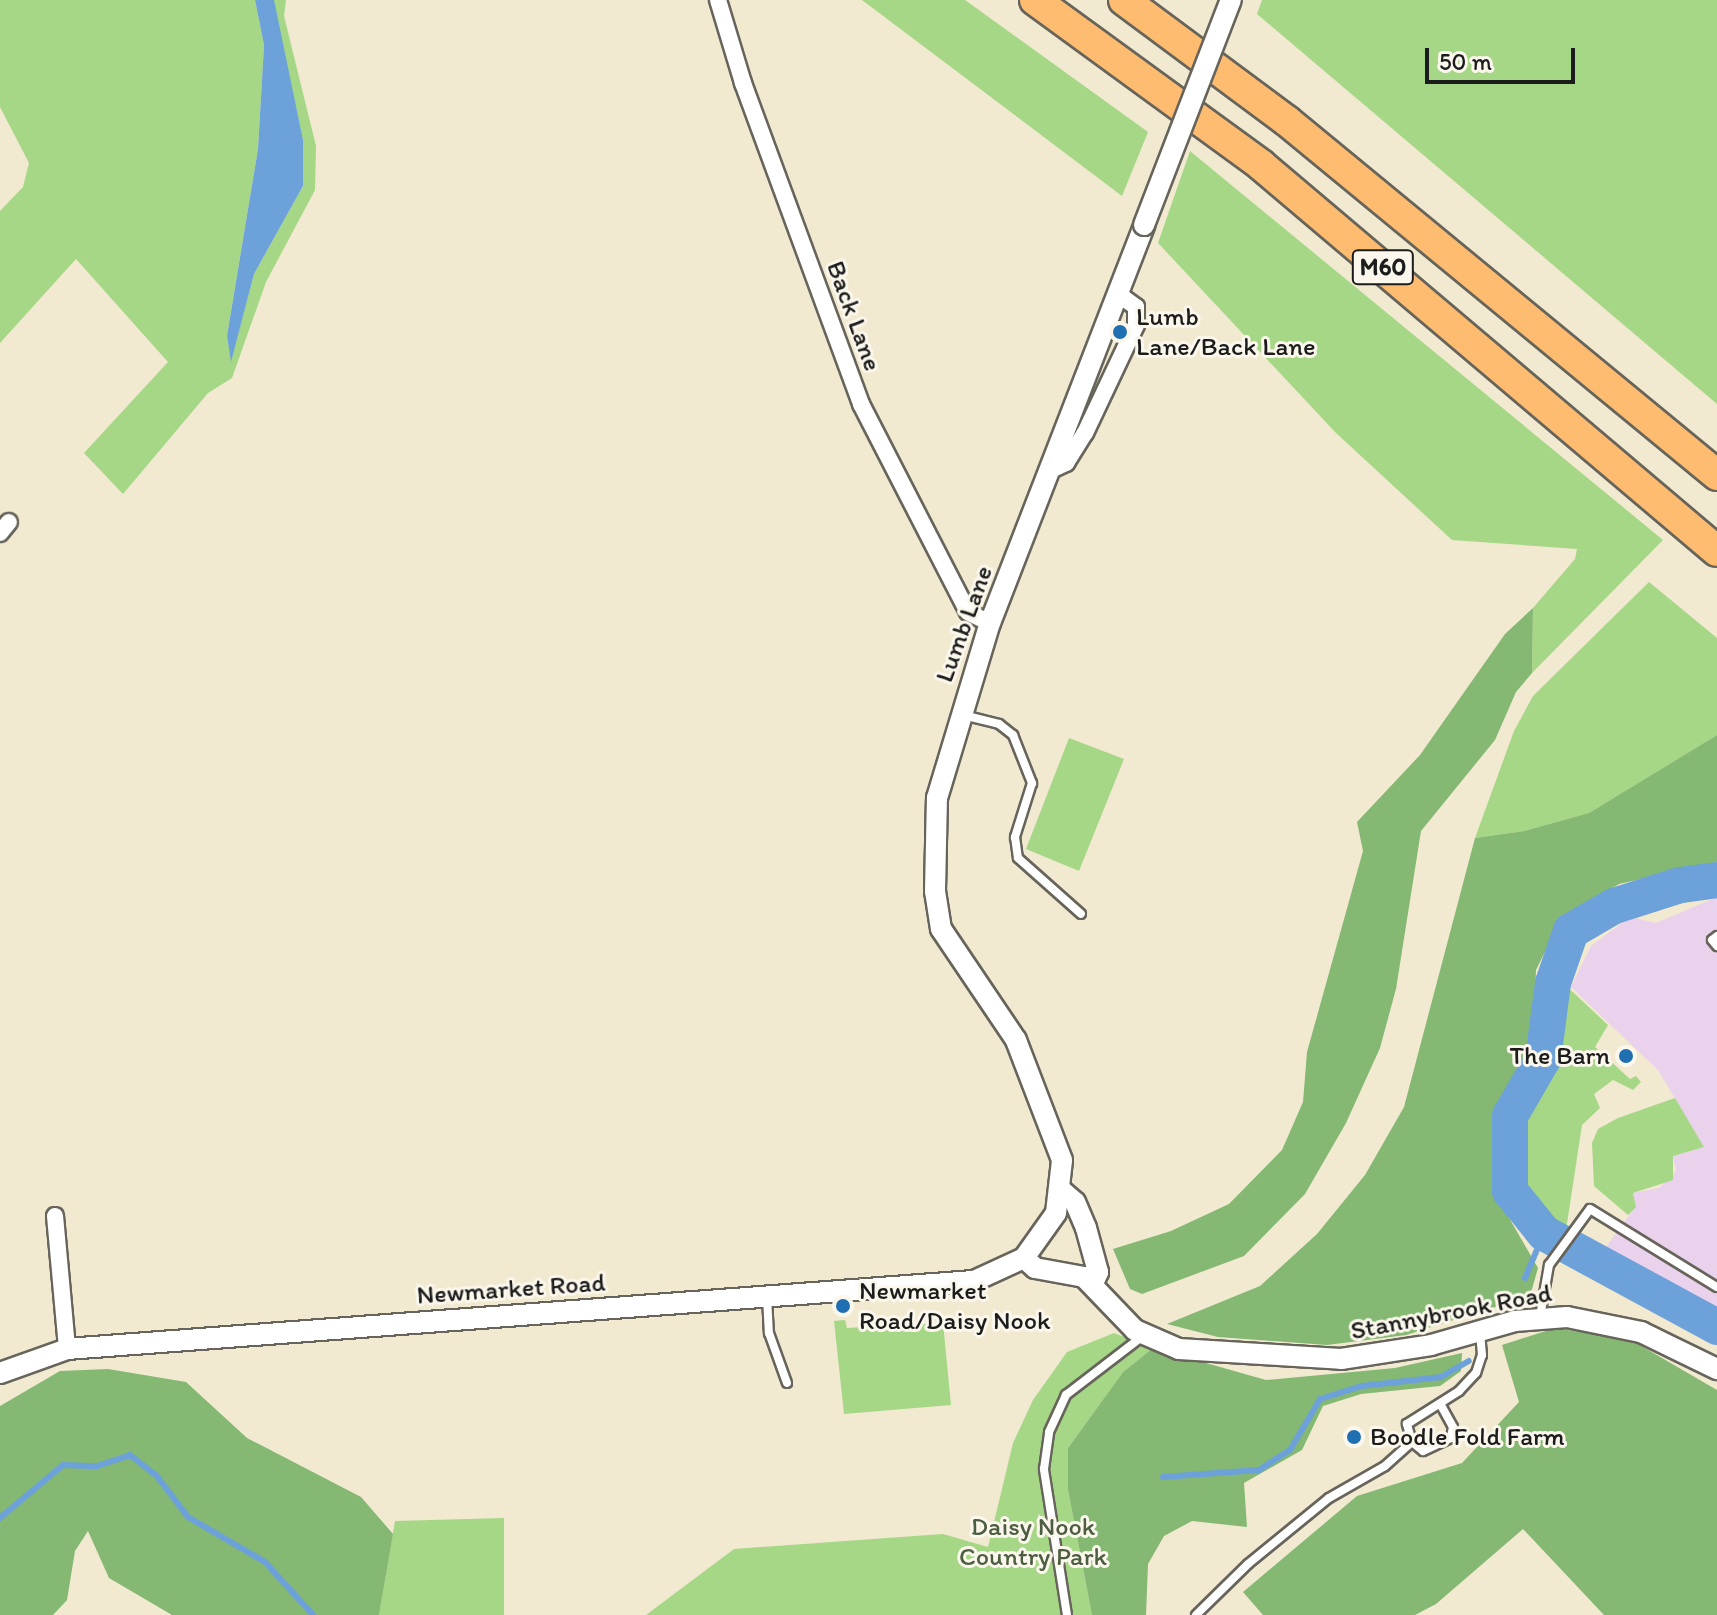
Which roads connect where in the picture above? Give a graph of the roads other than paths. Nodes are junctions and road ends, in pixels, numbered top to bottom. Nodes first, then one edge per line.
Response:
1 (718, 0) edge
2 (1035, 0) edge
3 (1124, 0) edge
4 (1231, 0) edge
5 (1118, 294) junction
6 (1051, 470) junction
7 (1717, 475) edge
8 (1717, 551) edge
9 (990, 623) junction
10 (959, 714) junction
11 (1081, 914) dead end
12 (1717, 936) edge
13 (1717, 946) edge
14 (1061, 1190) junction
15 (55, 1216) dead end
16 (1024, 1258) junction
17 (1093, 1284) junction
18 (1717, 1287) edge
19 (767, 1296) junction
20 (1540, 1317) junction
21 (1480, 1332) junction
22 (1144, 1335) junction
23 (67, 1349) junction
24 (1717, 1369) edge
25 (0, 1373) edge
26 (787, 1383) dead end
27 (1440, 1404) junction
28 (1412, 1442) junction
29 (1067, 1615) edge
30 (1196, 1615) edge

1 - 9 street, Back Lane
2 - 8 highway, M60
3 - 7 highway, M60
4 - 5 street, Lumb Lane, bridge
5 - 6 street, Lumb Lane
5 - 6 street
6 - 9 street, Lumb Lane
9 - 10 street, Lumb Lane
10 - 11 lane
10 - 14 street, Lumb Lane
12 - 13 lane
14 - 16 street, Lumb Lane
14 - 17 street
15 - 23 street
16 - 17 street, Stannybrook Road
16 - 19 street, Newmarket Road
17 - 22 street, Stannybrook Road
18 - 20 lane
19 - 23 street, Newmarket Road
19 - 26 lane
20 - 21 street, Stannybrook Road
20 - 24 street, Stannybrook Road
21 - 22 street, Stannybrook Road
21 - 27 lane
22 - 29 lane
23 - 25 street, Newmarket Road
27 - 28 lane
27 - 28 lane
28 - 30 lane

